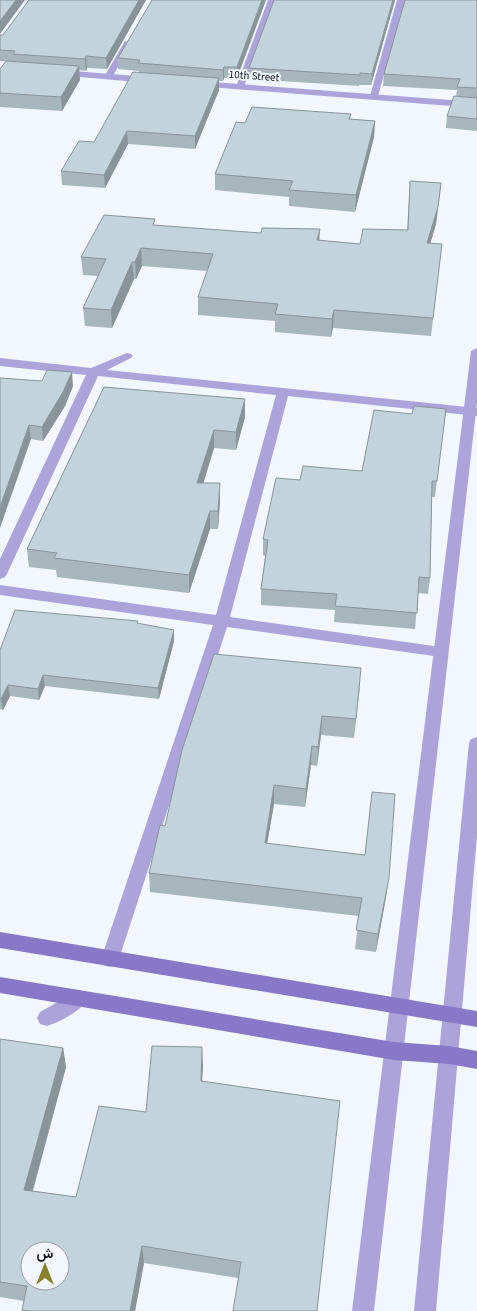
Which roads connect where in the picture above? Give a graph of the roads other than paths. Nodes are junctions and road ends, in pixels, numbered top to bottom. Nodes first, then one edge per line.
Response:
1 (272, 0) edge
2 (401, 0) edge
3 (133, 34) edge
4 (108, 77) junction
5 (240, 87) junction
6 (374, 96) junction
7 (477, 105) edge
8 (477, 112) edge
9 (477, 351) edge
10 (127, 356) dead end
11 (0, 362) edge
12 (94, 371) junction
13 (284, 391) junction
14 (473, 411) edge
15 (0, 574) edge
16 (0, 590) edge
17 (222, 621) junction
18 (442, 652) junction
19 (477, 743) edge
20 (0, 940) edge
21 (110, 958) junction
22 (0, 985) edge
23 (79, 998) junction
24 (400, 1006) junction
25 (453, 1015) junction
26 (46, 1018) dead end
27 (477, 1019) edge
28 (394, 1051) junction
29 (449, 1055) junction
30 (477, 1060) edge
31 (363, 1311) edge
32 (425, 1311) edge

1 - 5 street
2 - 6 street
3 - 4 street
4 - 4 street
5 - 6 street, 10th Street
5 - 8 street, 10th Street
6 - 7 street, 10th Street
9 - 14 street
10 - 12 street
11 - 12 street
12 - 13 street
12 - 15 street
13 - 14 street
13 - 17 street
14 - 18 street
16 - 17 street
17 - 18 street
17 - 21 street
18 - 24 street
19 - 25 street
20 - 21 main road
21 - 24 main road
22 - 23 main road
23 - 26 street
23 - 28 main road
24 - 25 main road
24 - 28 street
25 - 27 main road
25 - 29 street
28 - 29 main road
28 - 31 street
29 - 30 main road
29 - 32 street

